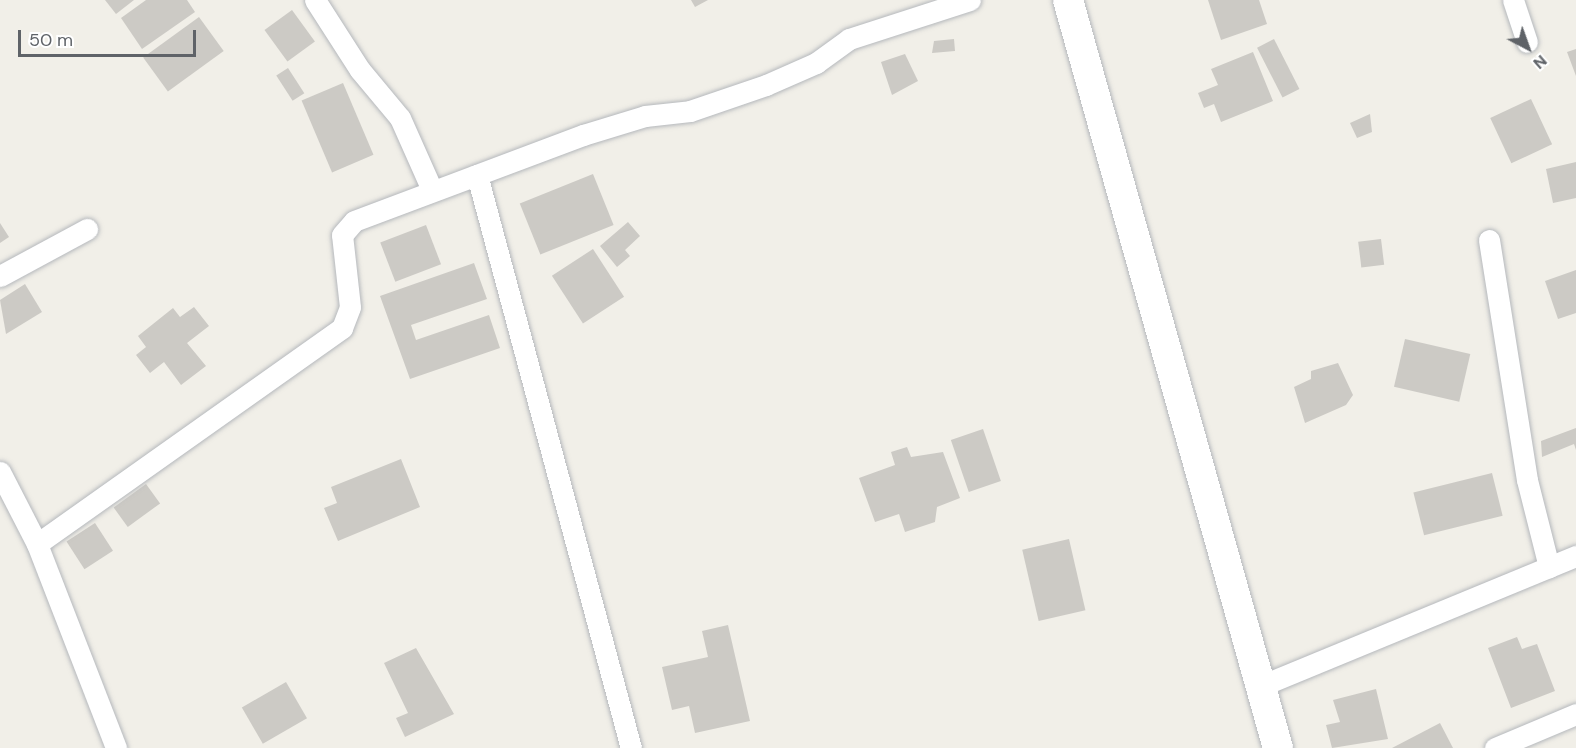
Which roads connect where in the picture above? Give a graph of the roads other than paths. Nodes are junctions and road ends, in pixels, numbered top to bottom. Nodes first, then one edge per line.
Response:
1 (315, 0) edge
2 (970, 0) edge
3 (1068, 0) edge
4 (1513, 0) edge
5 (1527, 42) dead end
6 (477, 175) junction
7 (432, 190) junction
8 (87, 229) dead end
9 (1489, 240) dead end
10 (0, 276) edge
11 (0, 472) edge
12 (37, 544) junction
13 (1576, 556) edge
14 (1549, 567) junction
15 (1263, 685) junction
16 (1576, 714) edge
17 (116, 748) edge
18 (631, 748) edge
19 (1278, 748) edge
20 (1495, 748) edge

1 - 7 street
2 - 6 street
3 - 15 street
4 - 5 street
6 - 7 street
6 - 18 street
7 - 12 street
8 - 10 street
9 - 14 street
11 - 12 street
12 - 17 street
13 - 14 street
14 - 15 street
15 - 19 street
16 - 20 street

